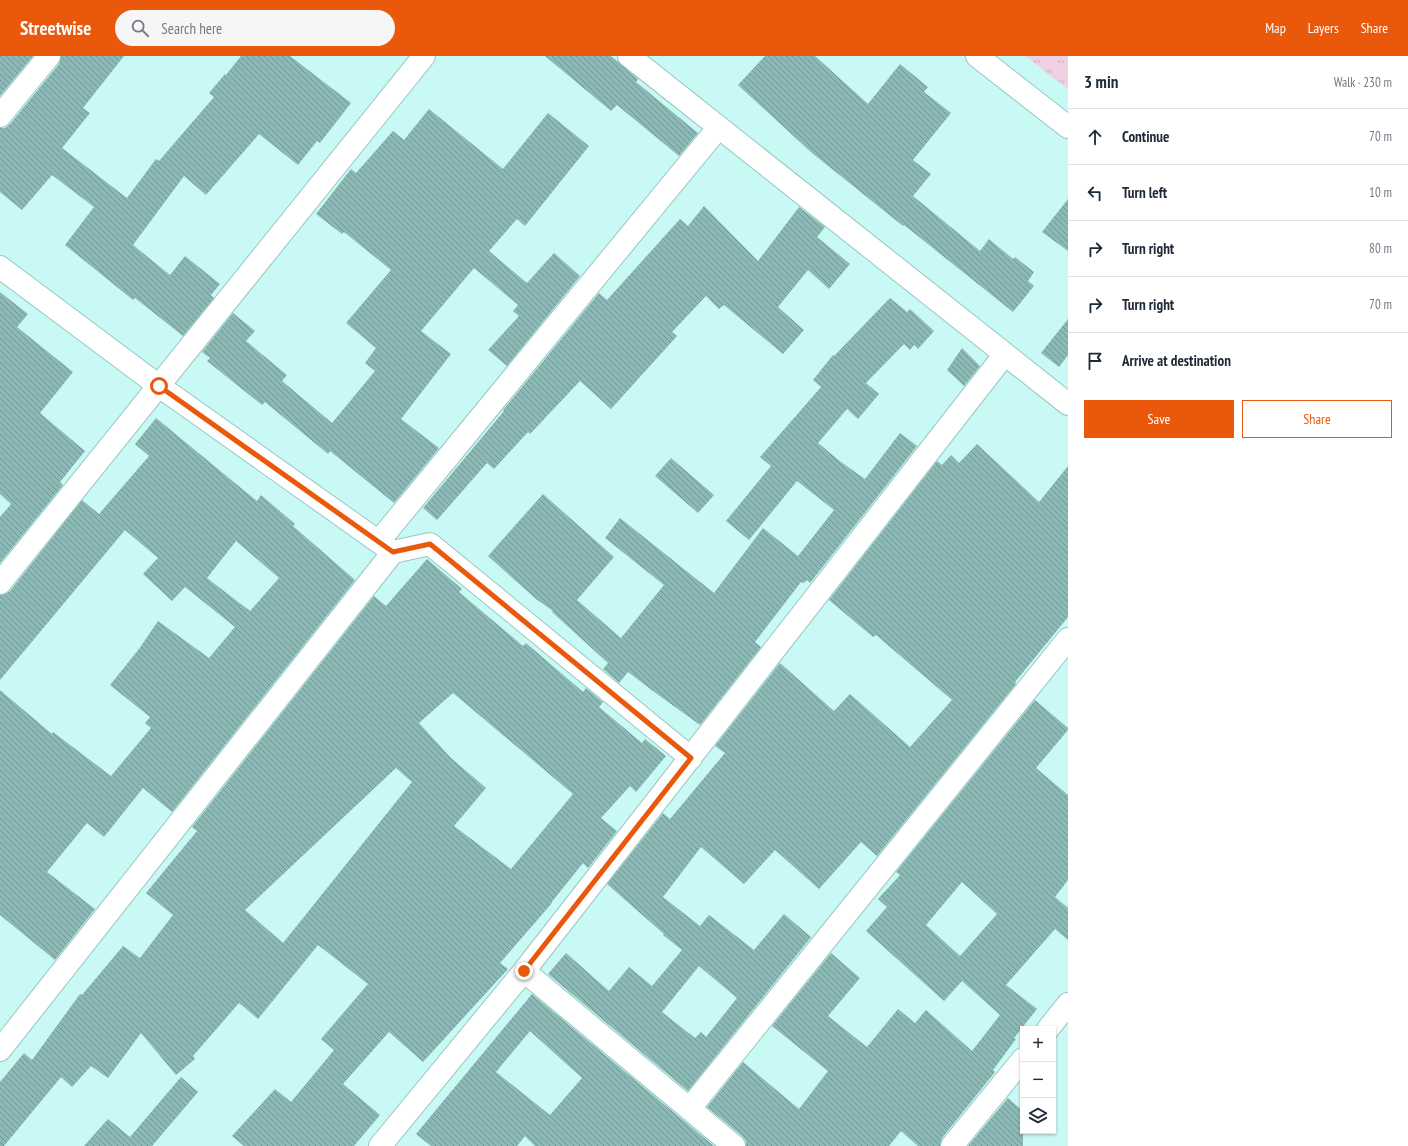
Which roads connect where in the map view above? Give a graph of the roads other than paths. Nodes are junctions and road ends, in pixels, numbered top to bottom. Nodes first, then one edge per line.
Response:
1 (49, 56) edge
2 (424, 56) edge
3 (628, 56) edge
4 (978, 56) edge
5 (0, 116) edge
6 (719, 127) junction
7 (1068, 127) edge
8 (0, 267) edge
9 (1005, 354) junction
10 (159, 386) junction
11 (1068, 404) edge
12 (386, 546) junction
13 (0, 583) edge
14 (1068, 639) edge
15 (691, 758) junction
16 (524, 971) junction
17 (1068, 1004) edge
18 (1050, 1026) edge
19 (0, 1050) edge
20 (1021, 1062) edge
21 (690, 1108) junction
22 (380, 1146) edge
23 (734, 1146) edge
24 (952, 1146) edge

1 - 5 street
2 - 10 street
3 - 6 street
4 - 7 street
6 - 9 street
6 - 12 street
8 - 10 street
9 - 11 street
9 - 15 street
10 - 12 street
10 - 13 street
12 - 15 street
12 - 19 street
14 - 21 street
15 - 16 street
16 - 21 street
16 - 22 street
17 - 18 street
20 - 24 street
21 - 23 street

